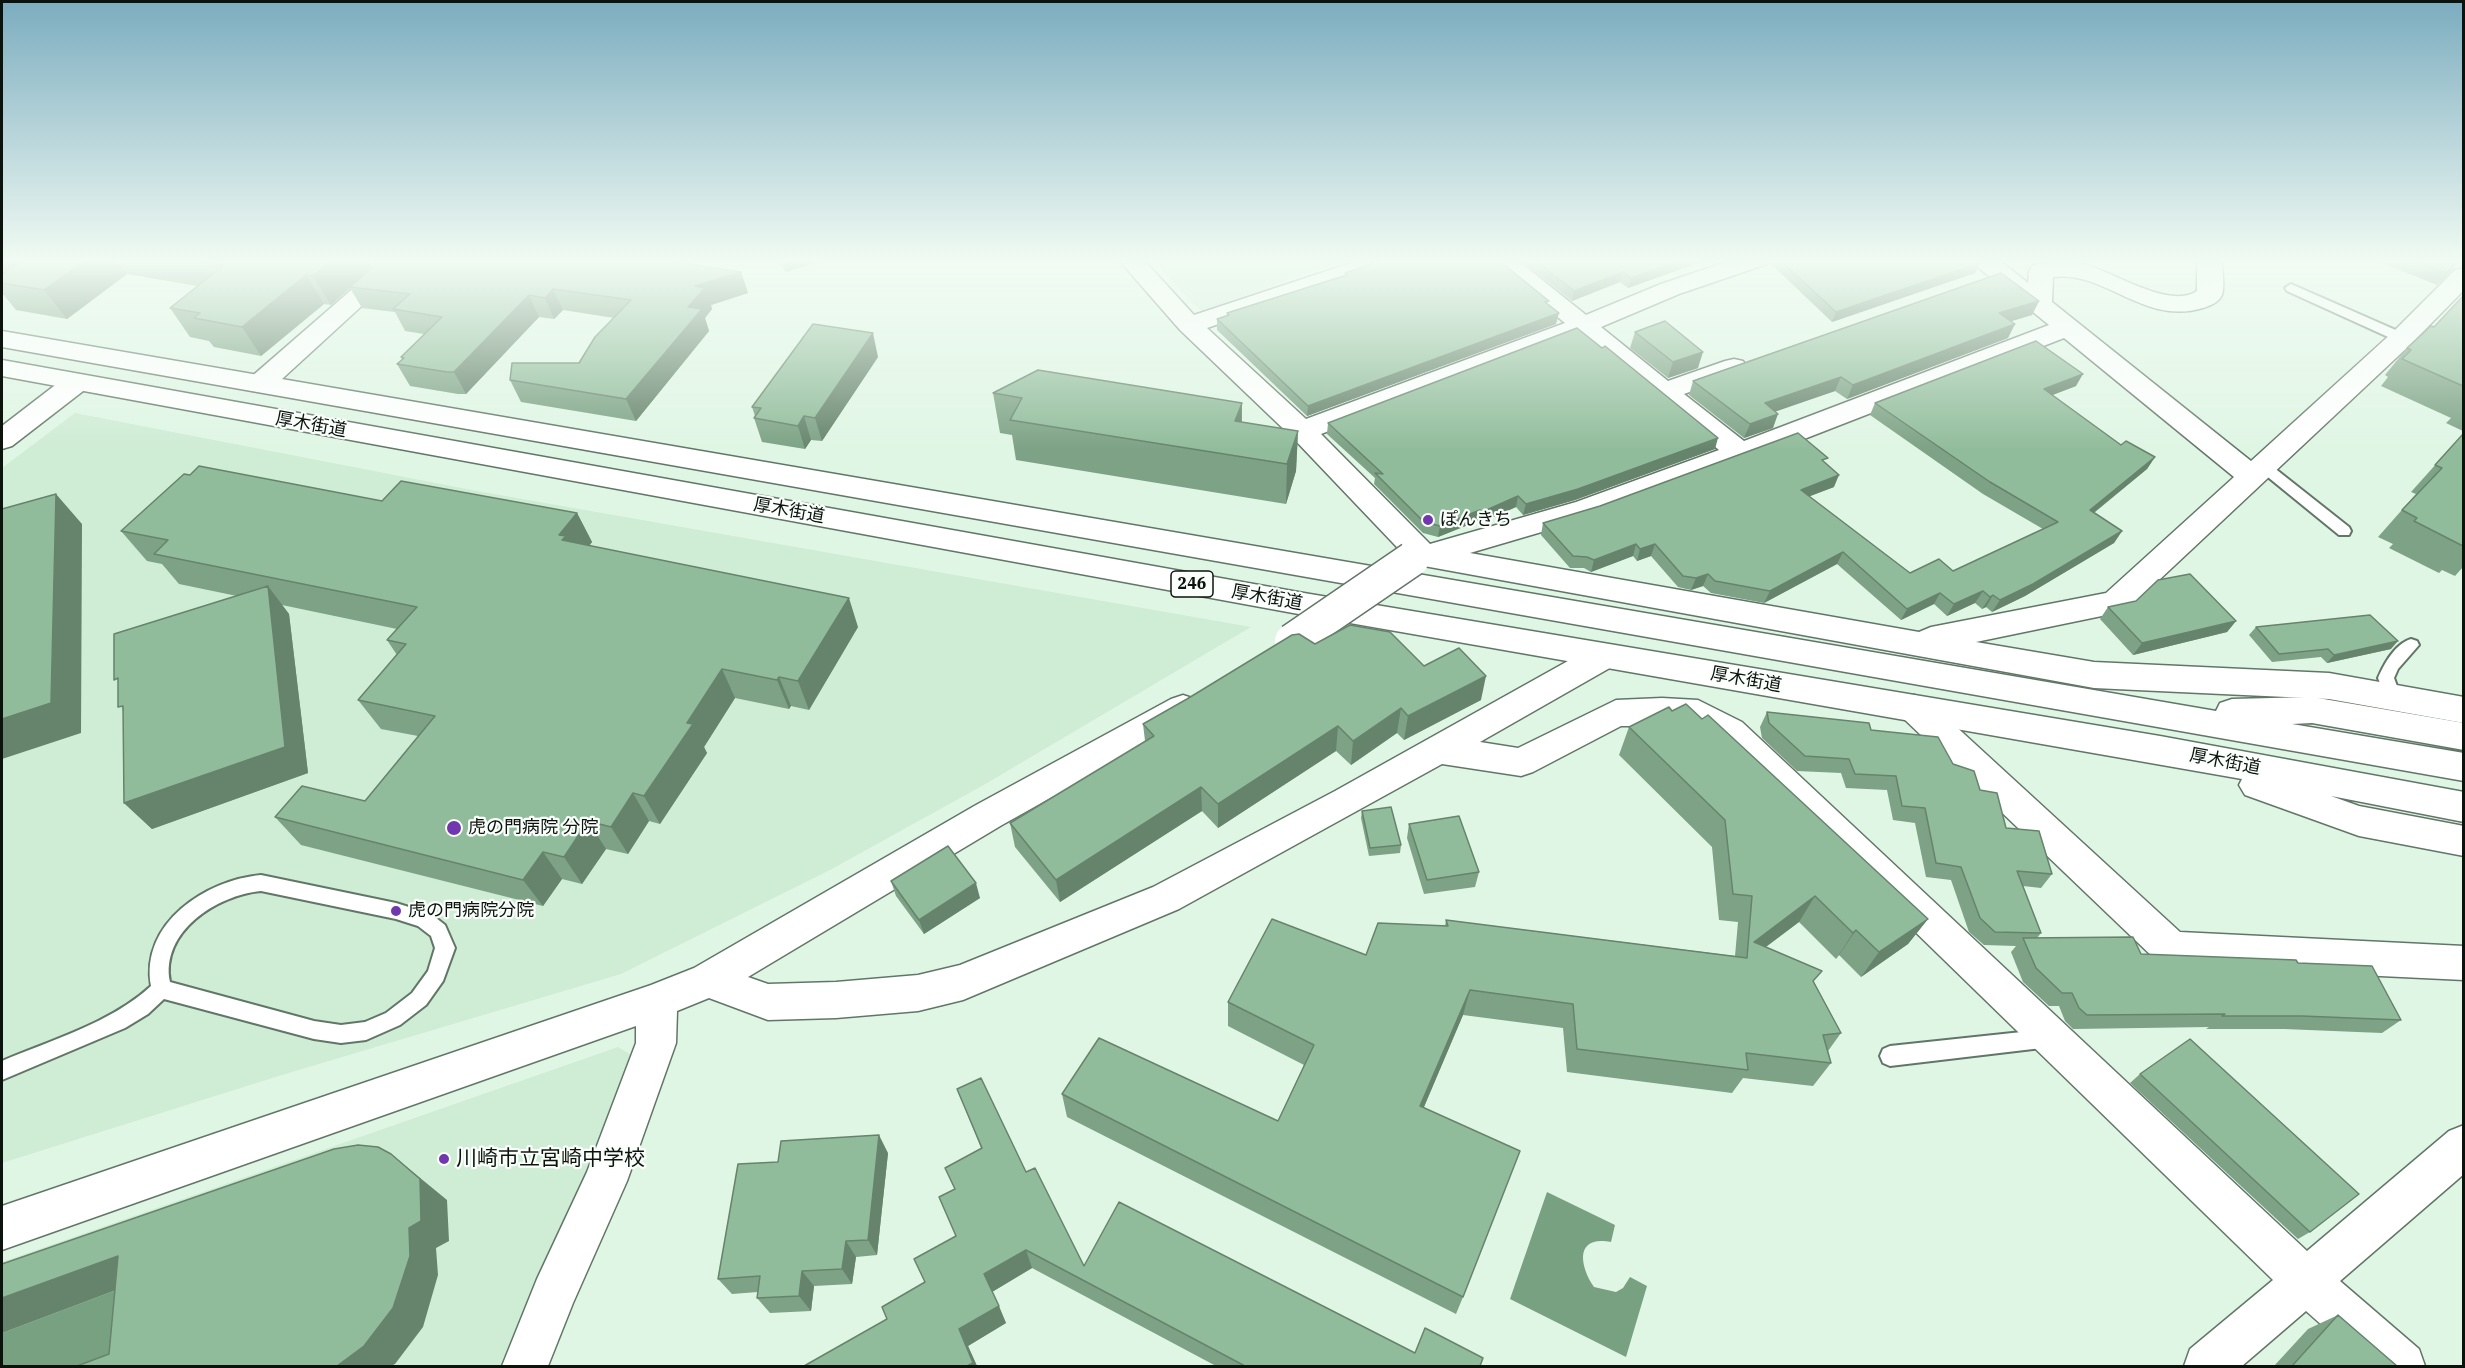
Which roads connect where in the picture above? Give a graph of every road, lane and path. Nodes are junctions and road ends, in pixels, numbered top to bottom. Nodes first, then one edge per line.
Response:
1 (328, 323) edge
2 (1195, 323) edge
3 (1581, 323) edge
4 (1589, 323) edge
5 (2059, 323) edge
6 (2368, 323) edge
7 (2415, 323) edge
8 (1189, 325) joint
9 (1584, 325) junction
10 (2065, 328) junction
11 (2402, 338) junction
12 (2, 339) edge
13 (1755, 360) edge
14 (2, 368) edge
15 (77, 382) junction
16 (260, 384) junction
17 (1665, 391) junction
18 (1303, 432) junction
19 (2, 440) edge
20 (1740, 453) junction
21 (2257, 472) junction
22 (2344, 531) dead end
23 (1418, 557) junction
24 (1911, 643) junction
25 (2411, 645) dead end
26 (1277, 650) edge
27 (1604, 656) junction
28 (1214, 689) edge
29 (2393, 697) junction
30 (1914, 708) junction
31 (2463, 710) edge
32 (2162, 714) junction
33 (2463, 737) edge
34 (1439, 750) junction
35 (2160, 750) junction
36 (2463, 767) edge
37 (2463, 807) edge
38 (2463, 841) edge
39 (2463, 963) edge
40 (708, 980) junction
41 (161, 989) junction
42 (657, 1001) junction
43 (2051, 1038) junction
44 (1890, 1056) dead end
45 (2, 1071) edge
46 (2463, 1146) edge
47 (2, 1228) edge
48 (2305, 1281) junction
49 (525, 1366) edge
50 (2207, 1366) edge
51 (2402, 1366) edge

1 - 16 main road
2 - 8 main road
3 - 9 main road
4 - 9 main road
5 - 10 main road
6 - 11 lane
7 - 11 main road
8 - 18 main road
9 - 17 main road
9 - 18 main road
10 - 20 main road
10 - 21 main road
11 - 21 main road
12 - 16 main road, 厚木街道 / 246
13 - 17 main road
14 - 15 main road, 厚木街道 / 246
15 - 19 main road
15 - 27 main road, 厚木街道 / 246
16 - 32 main road, 厚木街道 / 246
17 - 20 main road
18 - 23 main road
20 - 23 main road
21 - 22 lane
21 - 24 main road
23 - 24 main road
23 - 26 main road, bridge
24 - 29 main road
25 - 29 lane
27 - 30 main road, 厚木街道 / 246
27 - 34 main road
28 - 40 main road
29 - 31 main road
30 - 35 main road, 厚木街道 / 246
30 - 39 main road
32 - 33 main road
32 - 36 main road, 厚木街道 / 246
34 - 40 main road
34 - 43 main road
35 - 37 main road, 厚木街道 / 246
35 - 38 main road
40 - 42 main road
41 - 41 lane
41 - 45 lane
42 - 47 main road
42 - 49 main road
43 - 44 lane
43 - 48 main road
46 - 48 main road
48 - 50 main road
48 - 51 main road

